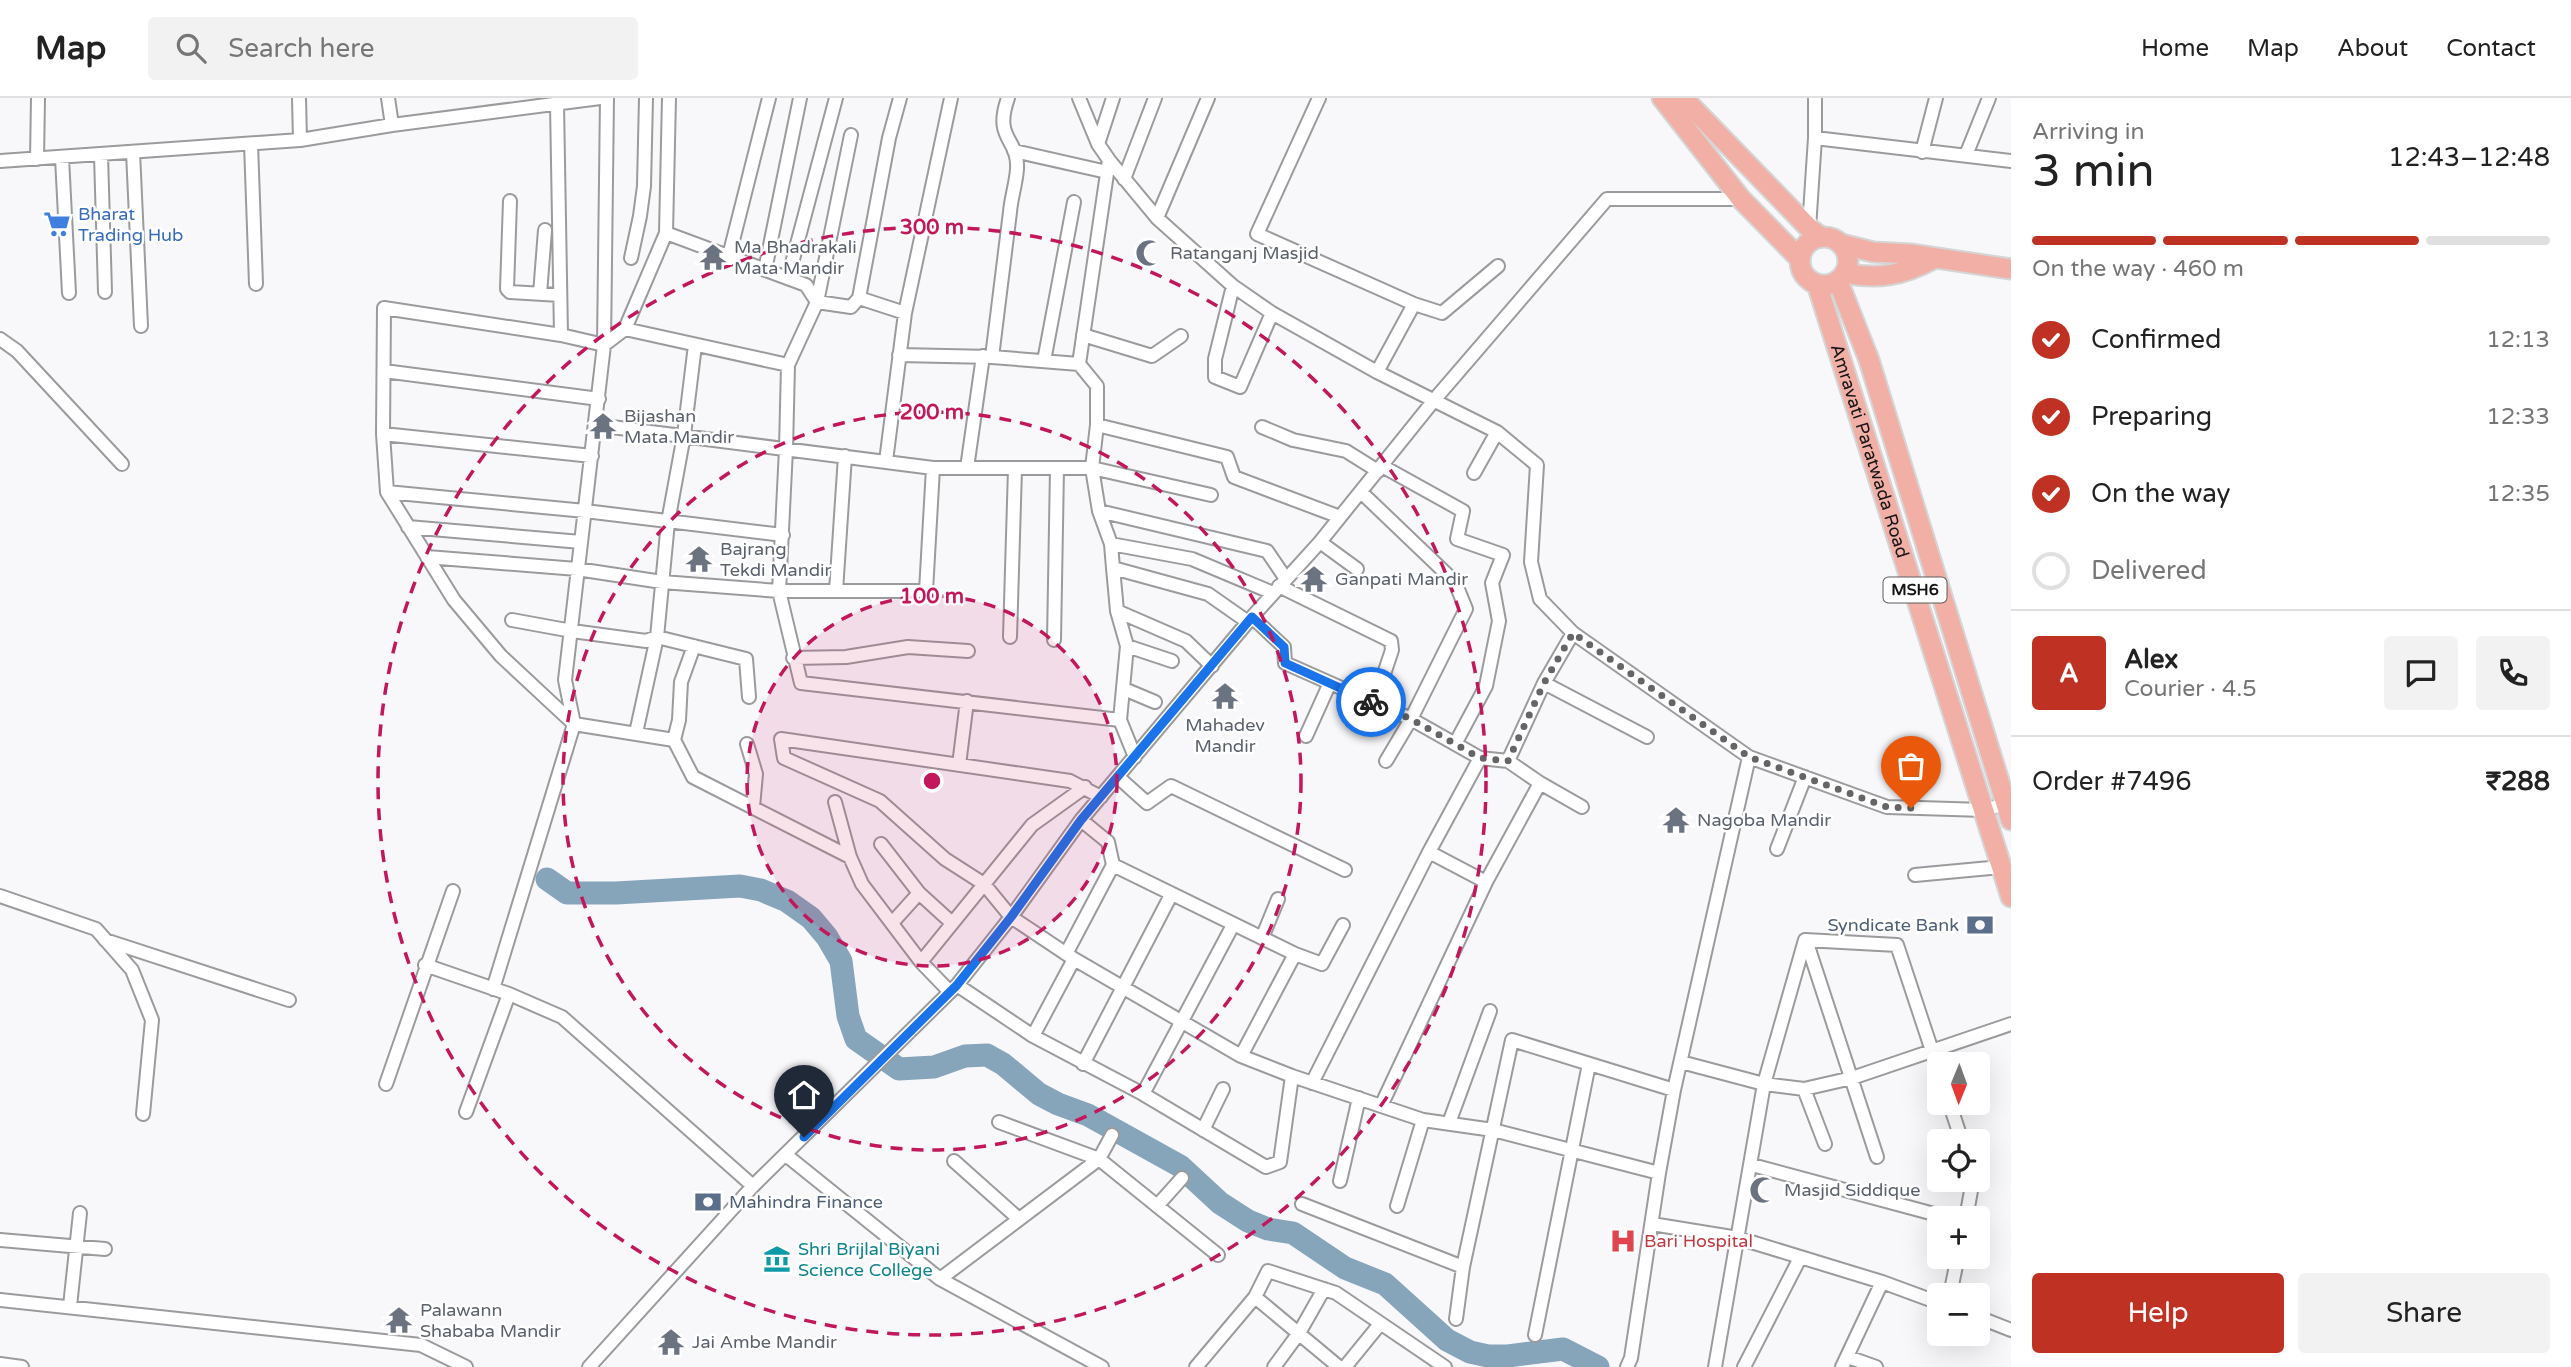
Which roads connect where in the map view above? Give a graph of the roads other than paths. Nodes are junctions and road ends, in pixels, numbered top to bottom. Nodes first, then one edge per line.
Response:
1 (38, 98) edge
2 (299, 98) edge
3 (388, 98) edge
4 (600, 98) edge
5 (607, 98) edge
6 (646, 98) edge
7 (669, 98) edge
8 (769, 98) edge
9 (800, 98) edge
10 (836, 98) edge
11 (900, 98) edge
12 (951, 98) edge
13 (1007, 98) edge
14 (1079, 98) edge
15 (1113, 98) edge
16 (1155, 98) edge
17 (1208, 98) edge
18 (1319, 98) edge
19 (1662, 98) edge
20 (1815, 98) edge
21 (1936, 98) edge
22 (1989, 98) edge
23 (520, 103) edge
24 (557, 104) junction
25 (1686, 104) edge
26 (392, 125) junction
27 (851, 135) dead end
28 (1815, 138) junction
29 (300, 140) junction
30 (251, 144) junction
31 (1098, 144) junction
32 (1014, 151) junction
33 (133, 152) junction
34 (1922, 152) junction
35 (101, 155) junction
36 (1966, 155) junction
37 (62, 158) junction
38 (37, 159) junction
39 (0, 161) edge
40 (2011, 161) edge
41 (1108, 166) junction
42 (1124, 178) junction
43 (1741, 199) junction
44 (510, 201) dead end
45 (1074, 202) dead end
46 (1157, 218) junction
47 (545, 230) dead end
48 (666, 233) junction
49 (1815, 233) junction
50 (1841, 244) junction
51 (729, 257) junction
52 (631, 258) dead end
53 (1800, 259) junction
54 (1933, 259) junction
55 (1497, 266) dead end
56 (2011, 269) edge
57 (765, 270) junction
58 (1841, 277) junction
59 (788, 278) junction
60 (256, 284) dead end
61 (1817, 284) junction
62 (1233, 286) junction
63 (106, 292) dead end
64 (69, 293) dead end
65 (540, 294) junction
66 (560, 295) junction
67 (859, 298) junction
68 (817, 302) junction
69 (1415, 304) junction
70 (905, 313) junction
71 (1272, 313) junction
72 (141, 326) dead end
73 (625, 329) junction
74 (561, 335) junction
75 (1083, 335) junction
76 (1181, 335) dead end
77 (0, 339) edge
78 (604, 345) junction
79 (695, 345) junction
80 (898, 355) junction
81 (988, 356) junction
82 (1044, 360) junction
83 (1079, 364) junction
84 (788, 365) junction
85 (384, 371) junction
86 (1377, 372) junction
87 (599, 399) junction
88 (1435, 399) junction
89 (596, 425) junction
90 (1097, 425) junction
91 (1262, 427) dead end
92 (1497, 432) junction
93 (383, 434) junction
94 (684, 435) junction
95 (786, 449) junction
96 (593, 456) junction
97 (845, 456) junction
98 (886, 461) junction
99 (122, 464) dead end
100 (933, 468) junction
101 (967, 468) junction
102 (1092, 468) junction
103 (1380, 468) junction
104 (1016, 469) junction
105 (1057, 469) junction
106 (1474, 472) dead end
107 (387, 492) junction
108 (1361, 492) junction
109 (1211, 495) dead end
110 (585, 511) junction
111 (1099, 511) junction
112 (1340, 517) junction
113 (668, 522) junction
114 (408, 527) junction
115 (783, 535) junction
116 (581, 542) junction
117 (1320, 542) junction
118 (1111, 544) junction
119 (427, 557) junction
120 (1113, 568) junction
121 (577, 569) junction
122 (1357, 569) dead end
123 (662, 582) junction
124 (1279, 586) junction
125 (836, 591) junction
126 (779, 592) junction
127 (1118, 611) junction
128 (512, 620) dead end
129 (1250, 620) junction
130 (572, 631) junction
131 (1573, 633) junction
132 (657, 637) junction
133 (1010, 637) dead end
134 (1054, 640) dead end
135 (694, 646) junction
136 (1127, 646) junction
137 (968, 651) dead end
138 (793, 658) junction
139 (1172, 661) dead end
140 (1212, 666) junction
141 (1544, 683) junction
142 (1329, 685) junction
143 (1124, 689) junction
144 (749, 697) dead end
145 (967, 701) junction
146 (1155, 702) dead end
147 (1374, 704) junction
148 (1411, 719) junction
149 (1120, 720) junction
150 (574, 724) junction
151 (636, 733) junction
152 (1306, 736) dead end
153 (1647, 737) dead end
154 (674, 740) junction
155 (747, 744) dead end
156 (1455, 744) junction
157 (1135, 757) junction
158 (1749, 757) junction
159 (1480, 758) junction
160 (1385, 761) dead end
161 (1508, 761) junction
162 (959, 765) junction
163 (1118, 777) junction
164 (1805, 777) junction
165 (1540, 783) junction
166 (1085, 787) junction
167 (1101, 797) junction
168 (835, 802) dead end
169 (753, 807) junction
170 (1582, 807) dead end
171 (1984, 810) junction
172 (2008, 812) edge
173 (1081, 820) junction
174 (881, 844) dead end
175 (1777, 849) dead end
176 (1429, 852) junction
177 (850, 857) junction
178 (1113, 865) junction
179 (2001, 867) junction
180 (1345, 870) dead end
181 (1915, 876) dead end
182 (1486, 882) junction
183 (984, 884) junction
184 (453, 891) dead end
185 (919, 894) junction
186 (1171, 895) junction
187 (0, 896) edge
188 (2011, 897) edge
189 (1278, 899) dead end
190 (1011, 917) junction
191 (892, 923) junction
192 (952, 923) junction
193 (1233, 925) junction
194 (1343, 925) dead end
195 (1262, 938) junction
196 (105, 940) junction
197 (1805, 940) junction
198 (1295, 954) junction
199 (1070, 956) junction
200 (921, 962) junction
201 (425, 965) junction
202 (1124, 986) junction
203 (953, 988) junction
204 (494, 989) junction
205 (509, 995) junction
206 (289, 1000) dead end
207 (1490, 1011) dead end
208 (1181, 1020) junction
209 (2011, 1024) edge
210 (1033, 1036) junction
211 (1932, 1051) junction
212 (1241, 1056) junction
213 (1682, 1062) junction
214 (1083, 1064) junction
215 (1589, 1064) junction
216 (1292, 1076) junction
217 (1852, 1078) junction
218 (1312, 1083) junction
219 (386, 1084) dead end
220 (1765, 1084) junction
221 (1223, 1089) dead end
222 (1674, 1090) junction
223 (1804, 1090) junction
224 (1143, 1094) junction
225 (1359, 1098) junction
226 (1381, 1106) junction
227 (466, 1112) dead end
228 (143, 1114) dead end
229 (1423, 1120) junction
230 (999, 1122) dead end
231 (1449, 1123) junction
232 (1203, 1130) junction
233 (1493, 1130) junction
234 (1112, 1135) dead end
235 (1825, 1144) dead end
236 (1573, 1149) junction
237 (786, 1155) junction
238 (1877, 1157) dead end
239 (1099, 1159) junction
240 (954, 1161) dead end
241 (1752, 1165) junction
242 (1659, 1173) junction
243 (1182, 1178) dead end
244 (1340, 1181) dead end
245 (753, 1186) junction
246 (1302, 1204) dead end
247 (1157, 1206) junction
248 (1397, 1206) dead end
249 (1927, 1212) edge
250 (80, 1213) dead end
251 (1019, 1219) junction
252 (1652, 1224) junction
253 (1738, 1238) junction
254 (0, 1240) edge
255 (76, 1247) junction
256 (104, 1249) dead end
257 (1218, 1255) dead end
258 (1800, 1258) junction
259 (1463, 1267) junction
260 (940, 1279) junction
261 (1882, 1282) junction
262 (1324, 1289) junction
263 (1255, 1297) junction
264 (1927, 1299) edge
265 (0, 1300) edge
266 (70, 1306) junction
267 (1456, 1319) dead end
268 (1990, 1322) edge
269 (1380, 1324) junction
270 (2011, 1330) edge
271 (1299, 1333) junction
272 (1535, 1335) dead end
273 (1845, 1362) edge
274 (0, 1364) edge
275 (22, 1367) edge
276 (466, 1367) edge
277 (589, 1367) edge
278 (1102, 1367) edge
279 (1196, 1367) edge
280 (1274, 1367) edge
281 (1339, 1367) edge
282 (1345, 1367) edge
283 (1445, 1367) edge
284 (1627, 1367) edge
285 (1715, 1367) edge
286 (1744, 1367) edge
287 (1876, 1367) edge

1 - 38 street
2 - 29 street
3 - 26 street
4 - 24 street
5 - 78 street
6 - 52 street
7 - 48 street
8 - 51 street
9 - 57 street
10 - 59 street
11 - 67 street
12 - 70 street
13 - 32 street
14 - 31 street
15 - 31 street
16 - 42 street
17 - 46 street
18 - 69 street
19 - 25 main road
20 - 28 street
21 - 34 street
22 - 36 street
23 - 24 street
23 - 26 street
24 - 66 street
25 - 43 main road
25 - 49 main road
26 - 29 street
27 - 68 street
28 - 34 street
28 - 49 street
29 - 30 street
30 - 33 street
30 - 60 street
31 - 41 street
32 - 41 street
32 - 81 street
33 - 35 street
33 - 72 street
34 - 36 street
35 - 37 street
35 - 63 street
36 - 40 street
37 - 38 street
37 - 64 street
38 - 39 street
41 - 42 street
41 - 75 street
42 - 46 street
43 - 53 main road
43 - 88 street
44 - 65 street
45 - 82 street
46 - 62 street
47 - 65 street
48 - 51 street
48 - 73 street
49 - 50 main road
49 - 53 main road
50 - 54 main road
50 - 58 main road
51 - 57 street
53 - 61 main road
54 - 56 main road
54 - 58 main road
55 - 69 street
57 - 59 street
58 - 61 main road
58 - 172 main road, Amravati Paratwada Road / MSH6
59 - 68 street
61 - 171 main road, Amravati Paratwada Road / MSH6
62 - 71 street
62 - 71 street
65 - 66 street
66 - 74 street
67 - 68 street
67 - 70 street
68 - 84 street
69 - 86 street
70 - 80 street
71 - 86 street
73 - 78 street
73 - 79 street
74 - 78 street
74 - 85 street
75 - 76 street
75 - 83 street
77 - 99 street
78 - 87 street
79 - 84 street
79 - 94 street
80 - 81 street
80 - 98 street
81 - 82 street
81 - 101 street
82 - 83 street
83 - 90 street
84 - 95 street
85 - 87 street
85 - 93 street
86 - 88 street
87 - 89 street
88 - 92 street
88 - 103 street
89 - 94 street
89 - 96 street
90 - 102 street
90 - 112 street
91 - 103 street
92 - 106 street
92 - 131 street
93 - 96 street
93 - 107 street
94 - 95 street
94 - 113 street
95 - 97 street
95 - 115 street
96 - 110 street
97 - 98 street
97 - 125 street
98 - 100 street
100 - 101 street
100 - 125 street
101 - 104 street
102 - 105 street
102 - 109 street
102 - 111 street
103 - 108 street
103 - 156 street
104 - 105 street
104 - 133 street
105 - 134 street
107 - 110 street
107 - 114 street
108 - 112 street
108 - 148 street
110 - 113 street
110 - 116 street
111 - 118 street
111 - 124 street
112 - 117 street
113 - 115 street
113 - 123 street
114 - 116 street
114 - 119 street
115 - 126 street
116 - 121 street
117 - 122 street
117 - 124 street
118 - 120 street
118 - 124 street
119 - 121 street
119 - 150 street
120 - 127 street
120 - 129 street
121 - 123 street
121 - 130 street
123 - 126 street
123 - 132 street
124 - 129 street
124 - 147 street
125 - 126 street
126 - 138 street
127 - 136 street
127 - 140 street
128 - 130 street
129 - 140 street
129 - 142 street
130 - 132 street
130 - 150 street
131 - 141 street
131 - 158 street
132 - 135 street
132 - 151 street
135 - 144 street
135 - 154 street
136 - 139 street
136 - 143 street
137 - 138 street
138 - 145 street
140 - 157 street
141 - 153 street
141 - 161 street
142 - 147 street
142 - 152 street
143 - 146 street
143 - 149 street
145 - 149 street
145 - 162 street
147 - 148 street
148 - 156 street
148 - 160 street
149 - 157 street
150 - 151 street
150 - 204 street
151 - 154 street
154 - 169 street
155 - 169 street
156 - 159 street
157 - 163 street
158 - 164 street
158 - 213 street
159 - 161 street
159 - 176 street
161 - 165 street
162 - 166 street
162 - 183 street
163 - 167 street
163 - 180 street
164 - 171 street
164 - 175 street
165 - 170 street
165 - 182 street
166 - 167 street
166 - 183 street
167 - 173 street
168 - 177 street
169 - 177 street
171 - 172 street
171 - 179 main road, Amravati Paratwada Road / MSH6
173 - 178 street
173 - 190 street
174 - 185 street
176 - 182 street
176 - 218 street
177 - 191 street
178 - 186 street
178 - 199 street
179 - 181 street
179 - 188 main road, Amravati Paratwada Road / MSH6
182 - 226 street
183 - 190 street
183 - 192 street
184 - 201 street
185 - 191 street
185 - 192 street
186 - 193 street
186 - 202 street
187 - 196 street
189 - 195 street
190 - 199 street
190 - 203 street
191 - 200 street
192 - 200 street
193 - 195 street
193 - 208 street
194 - 198 street
195 - 198 street
196 - 206 street
196 - 228 street
197 - 211 street
197 - 217 street
197 - 220 street
198 - 212 street
199 - 202 street
199 - 210 street
200 - 203 street
201 - 204 street
201 - 219 street
202 - 208 street
202 - 214 street
203 - 210 street
203 - 237 street
204 - 205 street
205 - 227 street
205 - 245 street
207 - 231 street
208 - 212 street
208 - 224 street
209 - 211 street
210 - 214 street
211 - 217 street
212 - 216 street
213 - 220 street
213 - 222 street
214 - 224 street
215 - 222 street
215 - 233 street
215 - 236 street
216 - 218 street
216 - 232 street
217 - 223 street
217 - 238 street
218 - 225 street
220 - 223 street
220 - 241 street
221 - 232 street
222 - 242 street
223 - 235 street
224 - 232 street
225 - 226 street
225 - 244 street
226 - 229 street
229 - 231 street
229 - 248 street
230 - 239 street
231 - 233 street
233 - 236 street
233 - 259 street
234 - 239 street
236 - 242 street
236 - 272 street
237 - 245 street
237 - 260 street
239 - 247 street
239 - 251 street
240 - 251 street
241 - 249 street
241 - 253 street
242 - 252 street
243 - 247 street
245 - 277 street
246 - 259 street
247 - 257 street
250 - 255 street
251 - 260 street
252 - 253 street
252 - 284 street
253 - 258 street
253 - 285 street
254 - 255 street
255 - 256 street
255 - 266 street
258 - 261 street
258 - 286 street
259 - 267 street
260 - 278 street
261 - 264 street
261 - 273 street
262 - 263 street
262 - 269 street
262 - 271 street
263 - 271 street
263 - 279 street
265 - 266 street
266 - 276 street
268 - 270 street
269 - 282 street
269 - 283 street
271 - 280 street
271 - 281 street
273 - 287 street
274 - 275 street

